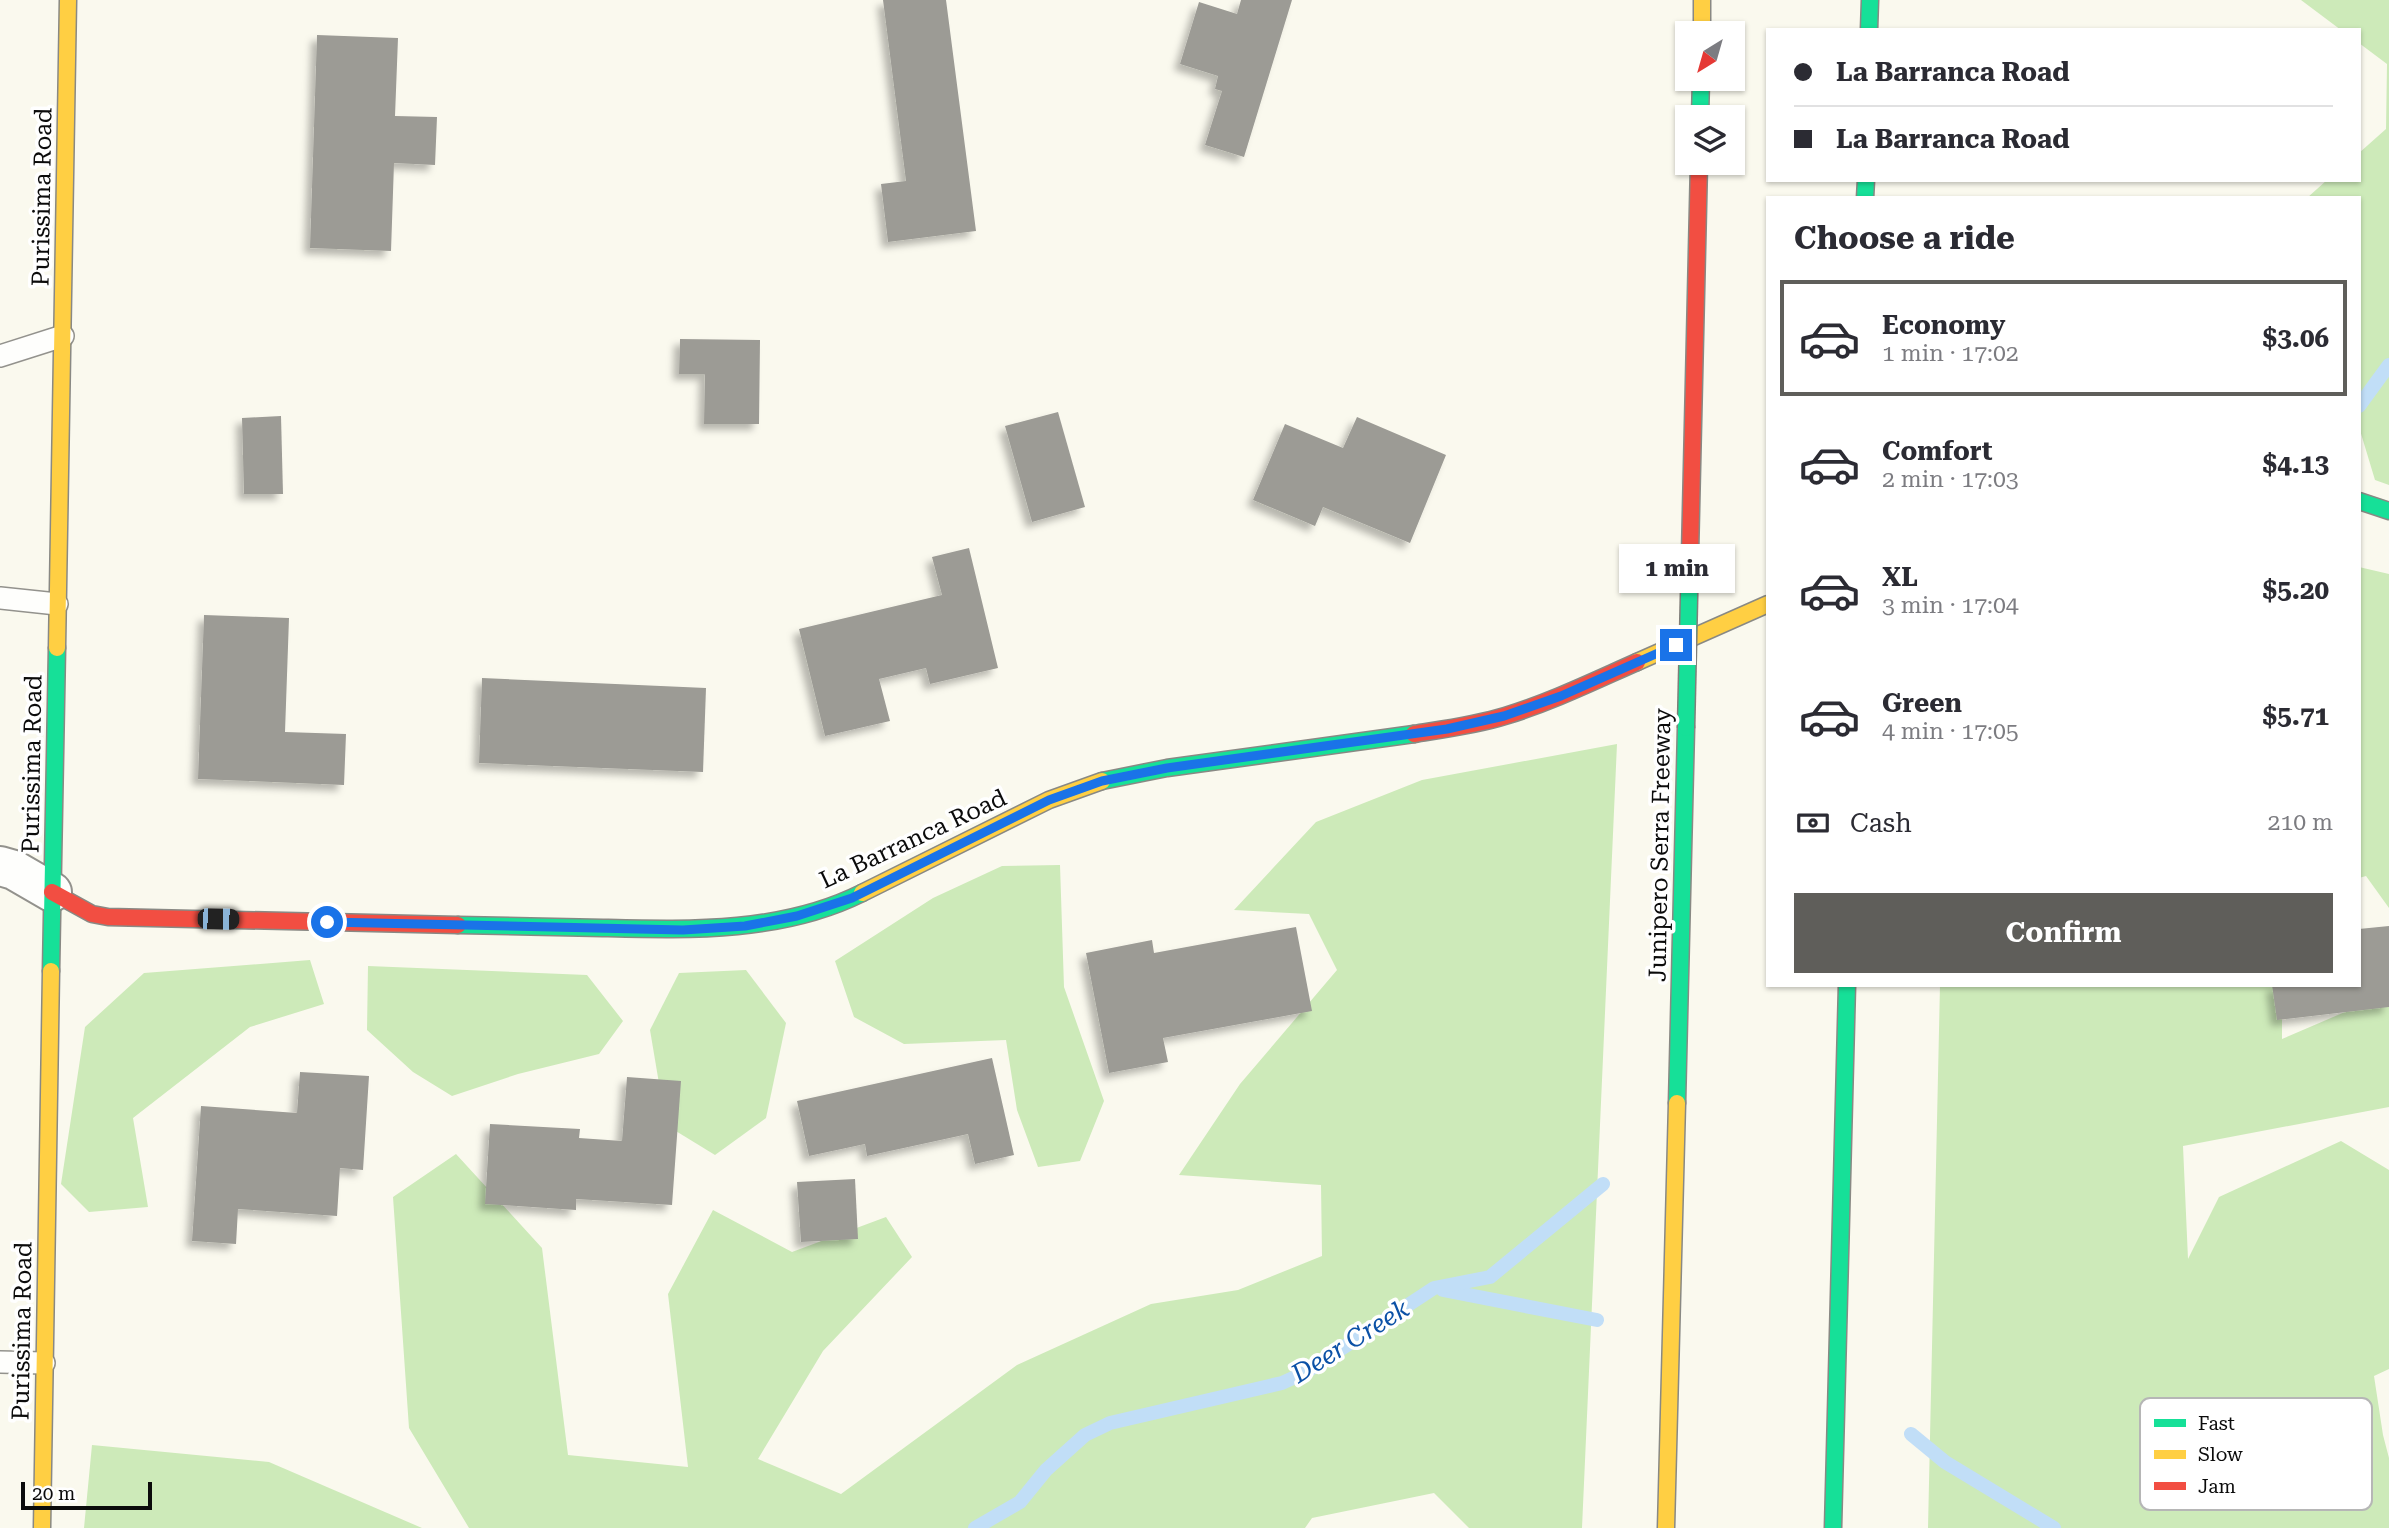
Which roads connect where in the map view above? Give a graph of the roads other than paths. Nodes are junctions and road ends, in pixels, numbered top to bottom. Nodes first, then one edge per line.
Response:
1 (68, 0) edge
2 (1702, 0) edge
3 (1870, 0) edge
4 (1702, 21) edge
5 (1869, 28) edge
6 (1699, 175) edge
7 (62, 336) junction
8 (0, 356) edge
9 (2361, 502) edge
10 (2389, 511) edge
11 (0, 598) edge
12 (57, 604) junction
13 (1766, 605) edge
14 (0, 866) edge
15 (52, 892) junction
16 (1846, 987) edge
17 (0, 1363) edge
18 (44, 1363) junction
19 (43, 1528) edge
20 (1666, 1528) edge
21 (1833, 1528) edge

1 - 7 main road, Purissima Road
2 - 4 main road
3 - 5 main road
6 - 20 main road, Junipero Serra Freeway, bridge
7 - 8 lane
7 - 12 main road, Purissima Road
9 - 10 main road
11 - 12 lane
12 - 15 main road, Purissima Road
13 - 15 main road, La Barranca Road
14 - 15 street
15 - 18 main road, Purissima Road
16 - 21 main road
17 - 18 lane
18 - 19 main road, Purissima Road

